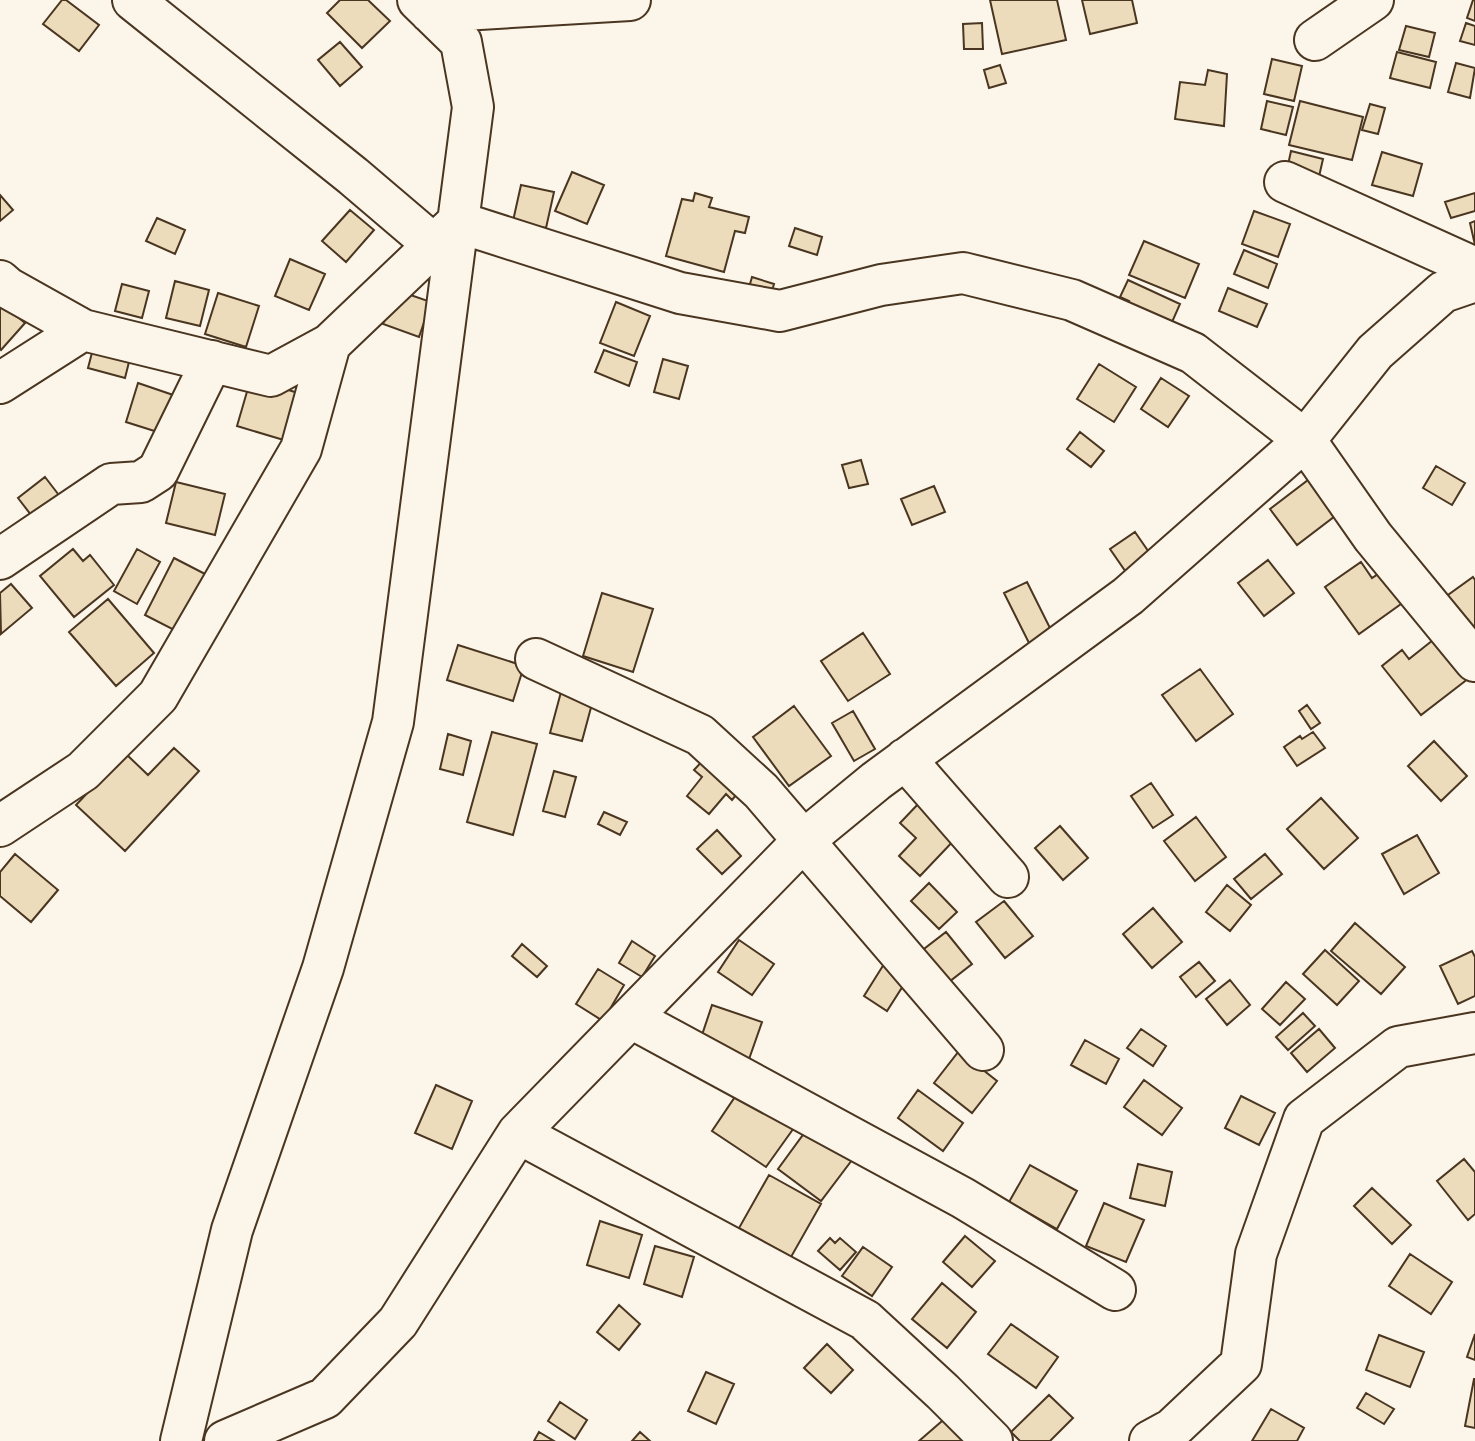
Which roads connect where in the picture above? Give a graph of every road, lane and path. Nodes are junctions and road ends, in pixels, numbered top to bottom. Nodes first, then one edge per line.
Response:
1 (133, 0) edge
2 (1373, 0) edge
3 (626, 1) edge
4 (424, 6) edge
5 (1315, 40) dead end
6 (1285, 182) dead end
7 (446, 233) junction
8 (1475, 268) edge
9 (0, 281) edge
10 (1475, 281) edge
11 (83, 330) junction
12 (330, 344) junction
13 (212, 361) junction
14 (0, 383) edge
15 (1305, 440) junction
16 (0, 559) edge
17 (536, 659) dead end
18 (1475, 661) edge
19 (905, 759) junction
20 (0, 826) edge
21 (803, 841) junction
22 (1008, 877) dead end
23 (631, 1018) junction
24 (1475, 1033) edge
25 (983, 1050) dead end
26 (518, 1133) junction
27 (1115, 1290) dead end
28 (181, 1441) edge
29 (225, 1441) edge
30 (992, 1441) edge
31 (1150, 1441) edge

1 - 7 street
2 - 5 street
3 - 4 street
4 - 7 street
6 - 8 street
7 - 12 street
7 - 15 street
7 - 28 street
9 - 11 street
10 - 15 street
11 - 13 street
11 - 14 street
12 - 13 street
12 - 20 street
13 - 16 street
15 - 18 street
15 - 19 street
17 - 21 street
19 - 21 street
19 - 22 street
21 - 23 street
21 - 25 street
23 - 26 street
23 - 27 street
24 - 31 street
26 - 29 street
26 - 30 street

